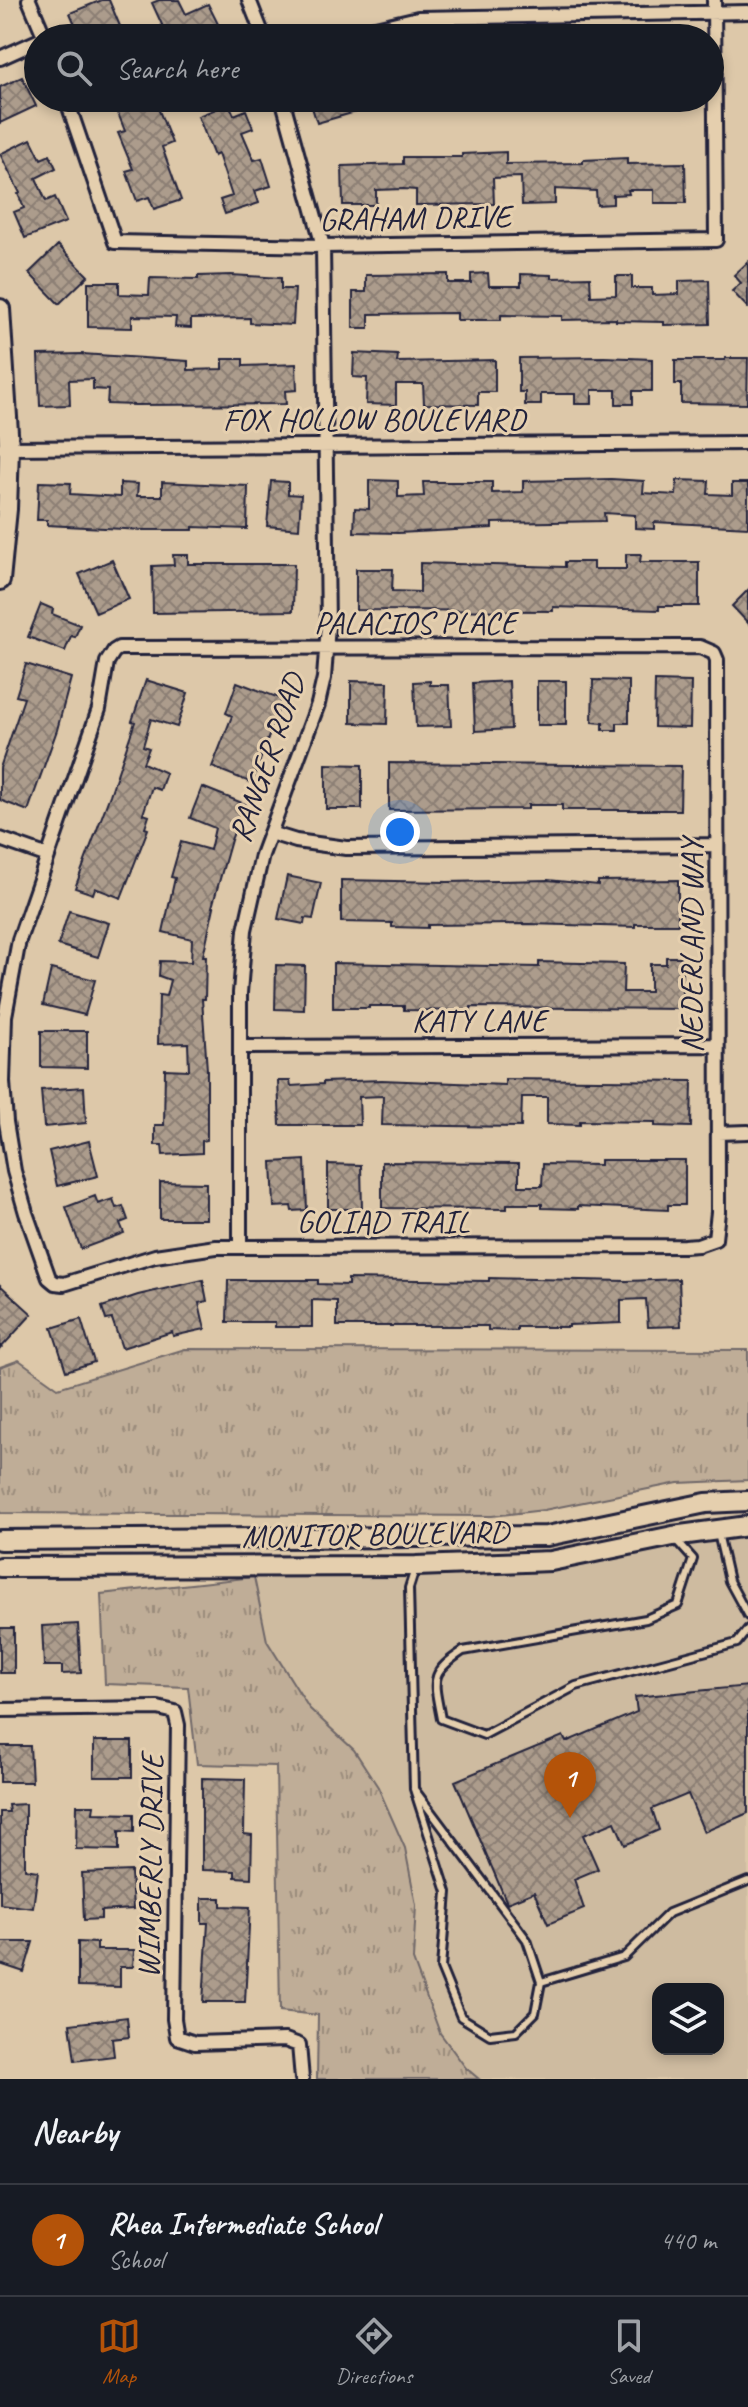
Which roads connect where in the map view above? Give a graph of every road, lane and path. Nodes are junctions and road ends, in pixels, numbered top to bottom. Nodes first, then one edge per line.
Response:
1 (29, 0) edge
2 (249, 0) edge
3 (714, 6) edge
4 (748, 12) edge
5 (39, 24) edge
6 (258, 24) edge
7 (392, 24) edge
8 (24, 47) edge
9 (0, 58) edge
10 (71, 112) edge
11 (286, 112) edge
12 (715, 112) edge
13 (323, 246) junction
14 (0, 309) edge
15 (748, 443) edge
16 (327, 445) junction
17 (4, 448) edge
18 (0, 580) edge
19 (326, 649) junction
20 (714, 653) joint
21 (270, 833) junction
22 (0, 839) edge
23 (717, 845) junction
24 (48, 856) junction
25 (717, 1045) junction
26 (240, 1047) junction
27 (748, 1132) edge
28 (718, 1133) junction
29 (715, 1239) joint
30 (240, 1247) junction
31 (748, 1501) edge
32 (748, 1526) edge
33 (717, 1529) junction
34 (673, 1536) junction
35 (0, 1540) edge
36 (416, 1566) junction
37 (0, 1567) edge
38 (748, 1616) edge
39 (748, 1629) edge
40 (737, 1643) junction
41 (748, 1644) edge
42 (0, 1710) edge
43 (414, 1789) junction
44 (748, 1881) edge
45 (541, 1982) junction
46 (302, 2079) edge

1 - 5 street
2 - 6 street
3 - 4 street
3 - 7 street
8 - 9 street
10 - 13 street, GRAHAM DRIVE
11 - 13 street, RANGER ROAD
12 - 13 street, GRAHAM DRIVE
13 - 16 street, RANGER ROAD
14 - 17 street
15 - 16 street, FOX HOLLOW BOULEVARD
16 - 17 street, FOX HOLLOW BOULEVARD
16 - 19 street, RANGER ROAD
17 - 18 street
19 - 20 street, PALACIOS PLACE
19 - 21 street, RANGER ROAD
19 - 24 street, PALACIOS PLACE
20 - 23 street, NEDERLAND WAY
21 - 23 street
21 - 26 street, RANGER ROAD
22 - 24 street
23 - 25 street, NEDERLAND WAY
24 - 30 street, GOLIAD TRAIL
25 - 26 street, KATY LANE
25 - 28 street, NEDERLAND WAY
26 - 30 street, RANGER ROAD
27 - 28 street
28 - 29 street, NEDERLAND WAY
29 - 30 street, GOLIAD TRAIL
31 - 35 street, MONITOR BOULEVARD
32 - 33 street, MONITOR BOULEVARD
33 - 34 street, MONITOR BOULEVARD
33 - 38 lane
34 - 36 street, MONITOR BOULEVARD
34 - 40 lane
36 - 37 street, MONITOR BOULEVARD
36 - 43 lane
39 - 40 lane
40 - 41 lane
42 - 46 street, WIMBERLY DRIVE
43 - 45 lane
43 - 45 lane
44 - 45 lane

